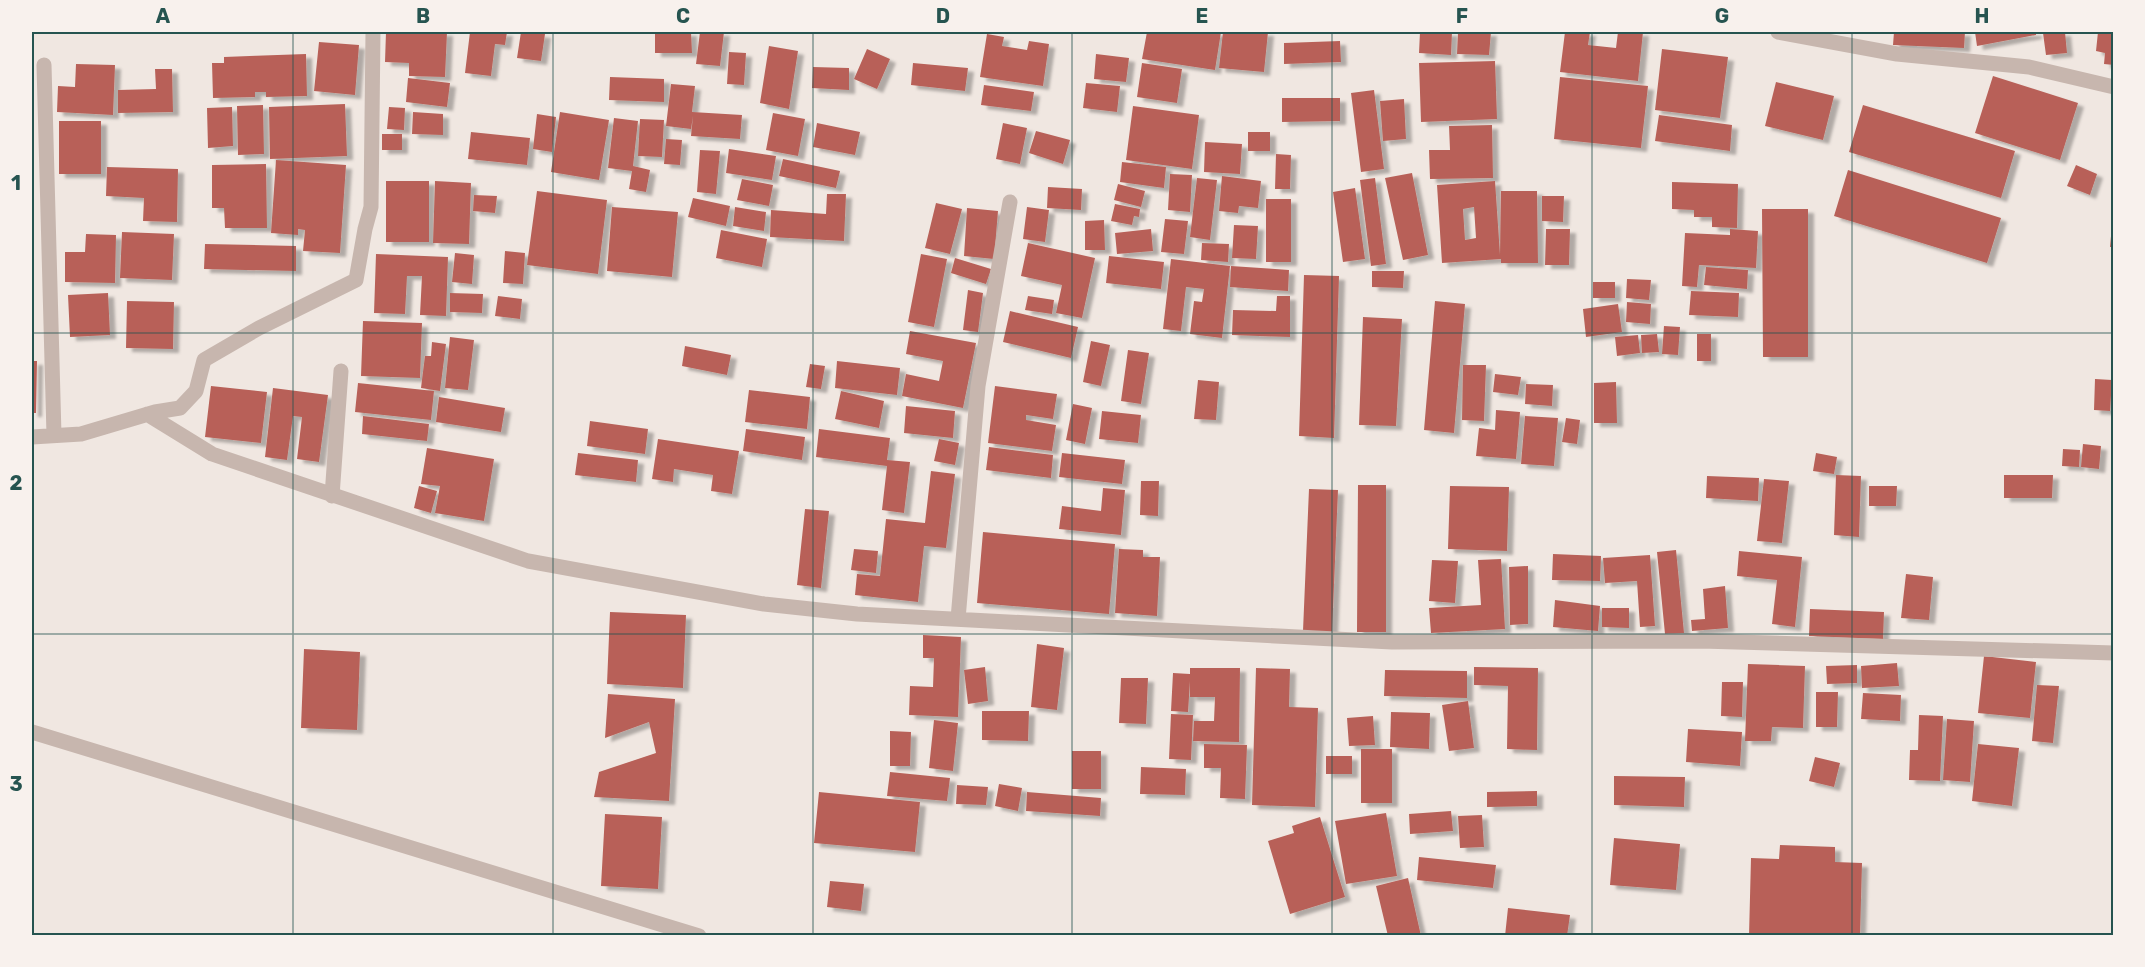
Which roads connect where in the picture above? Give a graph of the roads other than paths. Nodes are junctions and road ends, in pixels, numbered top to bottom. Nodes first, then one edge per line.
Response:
1 (373, 32) edge
2 (1778, 32) edge
3 (44, 65) dead end
4 (2114, 87) edge
5 (1010, 202) dead end
6 (341, 371) dead end
7 (147, 414) junction
8 (54, 435) junction
9 (32, 437) edge
10 (332, 496) junction
11 (958, 619) junction
12 (2114, 653) edge
13 (32, 732) edge
14 (699, 936) edge

1 - 7 street
2 - 4 street
3 - 8 street
5 - 11 street
6 - 10 street
7 - 8 street
7 - 10 street
8 - 9 street
10 - 11 street
11 - 12 street
13 - 14 street

